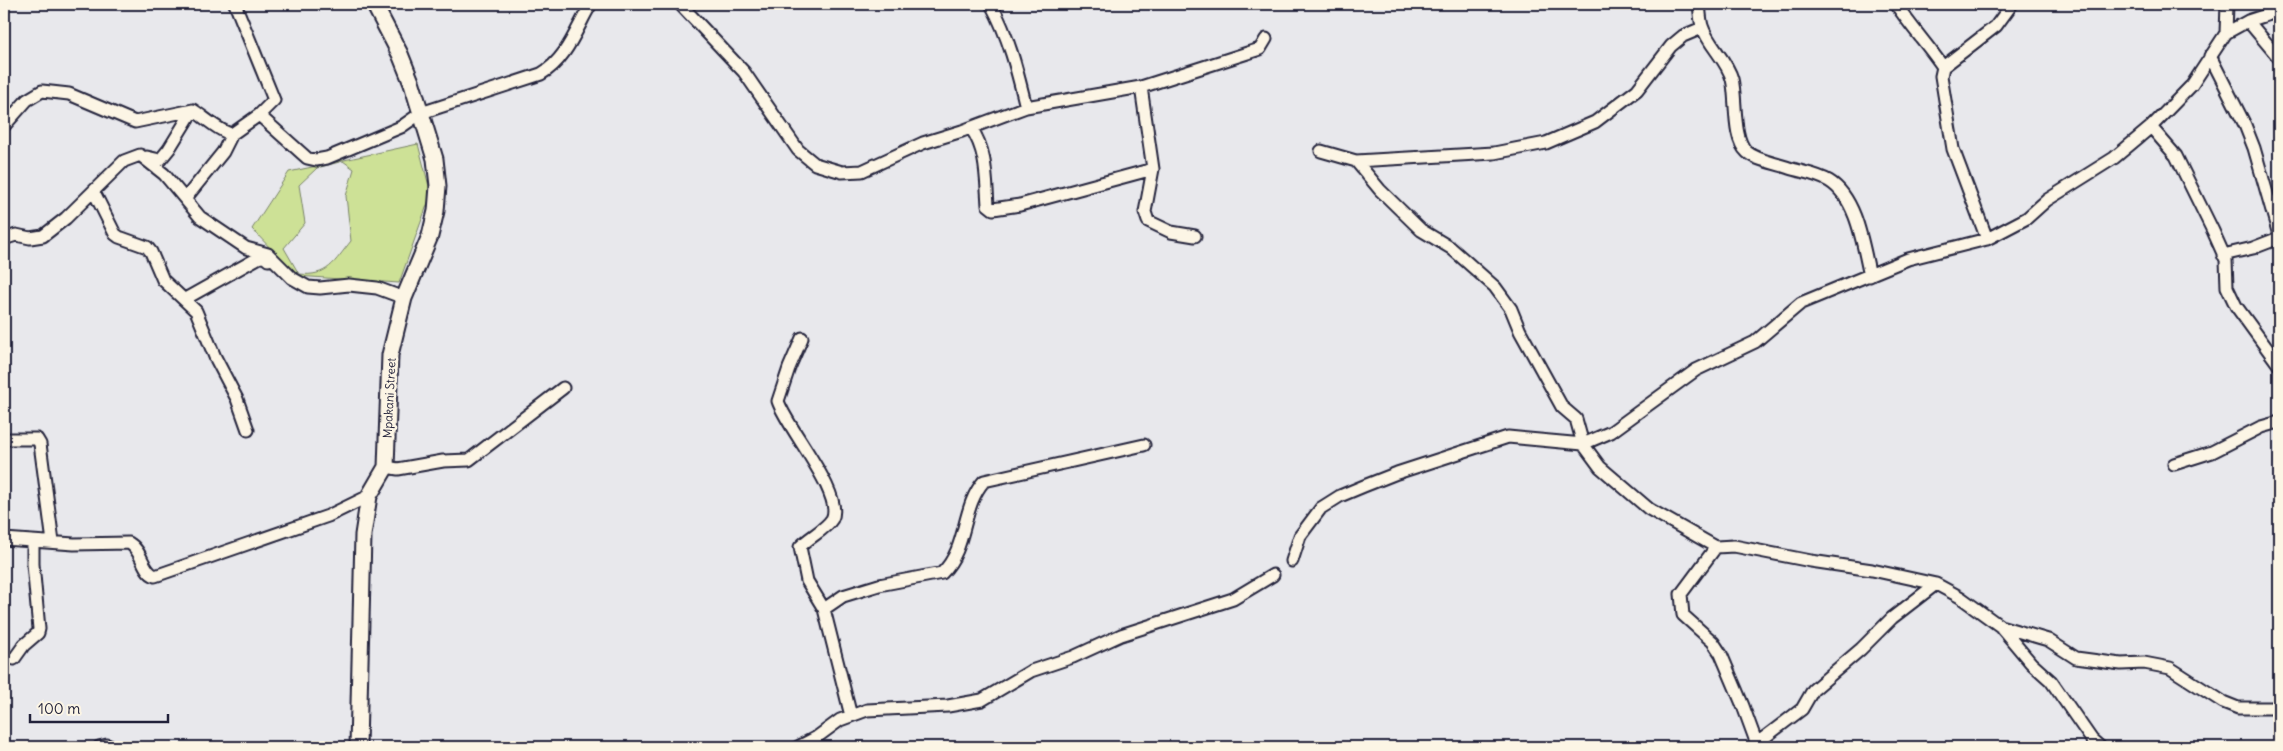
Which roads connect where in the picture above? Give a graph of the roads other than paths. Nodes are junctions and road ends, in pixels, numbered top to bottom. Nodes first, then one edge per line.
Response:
1 (235, 4) edge
2 (374, 4) edge
3 (592, 4) edge
4 (680, 4) edge
5 (991, 4) edge
6 (1699, 4) edge
7 (1896, 4) edge
8 (2012, 4) edge
9 (2227, 4) edge
10 (2279, 11) edge
11 (2248, 22) junction
12 (1702, 28) junction
13 (2226, 33) junction
14 (1266, 39) dead end
15 (2210, 56) junction
16 (2279, 58) edge
17 (1943, 67) junction
18 (1141, 87) junction
19 (1026, 107) junction
20 (193, 110) junction
21 (421, 113) junction
22 (258, 115) junction
23 (4, 126) edge
24 (2151, 127) junction
25 (971, 128) junction
26 (232, 134) junction
27 (1321, 151) dead end
28 (140, 155) junction
29 (1356, 161) junction
30 (1153, 169) junction
31 (94, 192) junction
32 (185, 199) junction
33 (1195, 236) dead end
34 (2279, 236) edge
35 (4, 239) edge
36 (1987, 239) junction
37 (2223, 255) junction
38 (1870, 276) junction
39 (311, 291) dead end
40 (185, 298) junction
41 (404, 298) junction
42 (802, 338) dead end
43 (2279, 365) edge
44 (563, 388) dead end
45 (2279, 422) edge
46 (248, 430) dead end
47 (4, 439) edge
48 (1583, 444) junction
49 (1144, 445) dead end
50 (2174, 464) dead end
51 (386, 466) junction
52 (369, 496) junction
53 (4, 539) edge
54 (33, 542) junction
55 (53, 542) junction
56 (1716, 547) junction
57 (1292, 561) dead end
58 (1272, 575) dead end
59 (1936, 584) junction
60 (824, 609) junction
61 (2000, 626) junction
62 (14, 659) dead end
63 (2279, 708) edge
64 (851, 716) junction
65 (1757, 746) edge
66 (99, 747) edge
67 (111, 747) edge
68 (358, 747) edge
69 (798, 747) edge
70 (2100, 747) edge

1 - 22 street
2 - 21 street, Mpakani Street
3 - 21 street
4 - 25 street
5 - 19 street
6 - 12 street
7 - 17 street
8 - 17 street
9 - 13 street
10 - 11 street
11 - 13 street
11 - 16 street
12 - 29 street
12 - 38 street
13 - 15 street
14 - 18 street
15 - 24 street
15 - 34 street
17 - 36 street
18 - 19 street
18 - 30 street
19 - 25 street
20 - 23 street
20 - 26 street
20 - 28 street
21 - 22 street
21 - 41 street, Mpakani Street
22 - 26 street
24 - 36 street
24 - 37 street
25 - 30 street
26 - 32 street
27 - 29 street
28 - 31 street
28 - 32 street
29 - 48 street
30 - 33 street
31 - 35 street
31 - 40 street
32 - 41 street
34 - 37 street
36 - 38 street
37 - 43 street
38 - 48 street
39 - 40 street
40 - 46 street
41 - 51 street, Mpakani Street
42 - 60 street
44 - 51 street
45 - 50 street
47 - 55 street
48 - 56 street
48 - 57 street
49 - 60 street
51 - 52 street, Mpakani Street
52 - 55 street
52 - 68 street, Mpakani Street
53 - 54 street
54 - 55 street
54 - 62 street
56 - 59 street
56 - 65 street
58 - 64 street
59 - 61 street
59 - 65 street
60 - 64 street
61 - 63 street
61 - 70 street
64 - 69 street
66 - 67 street

